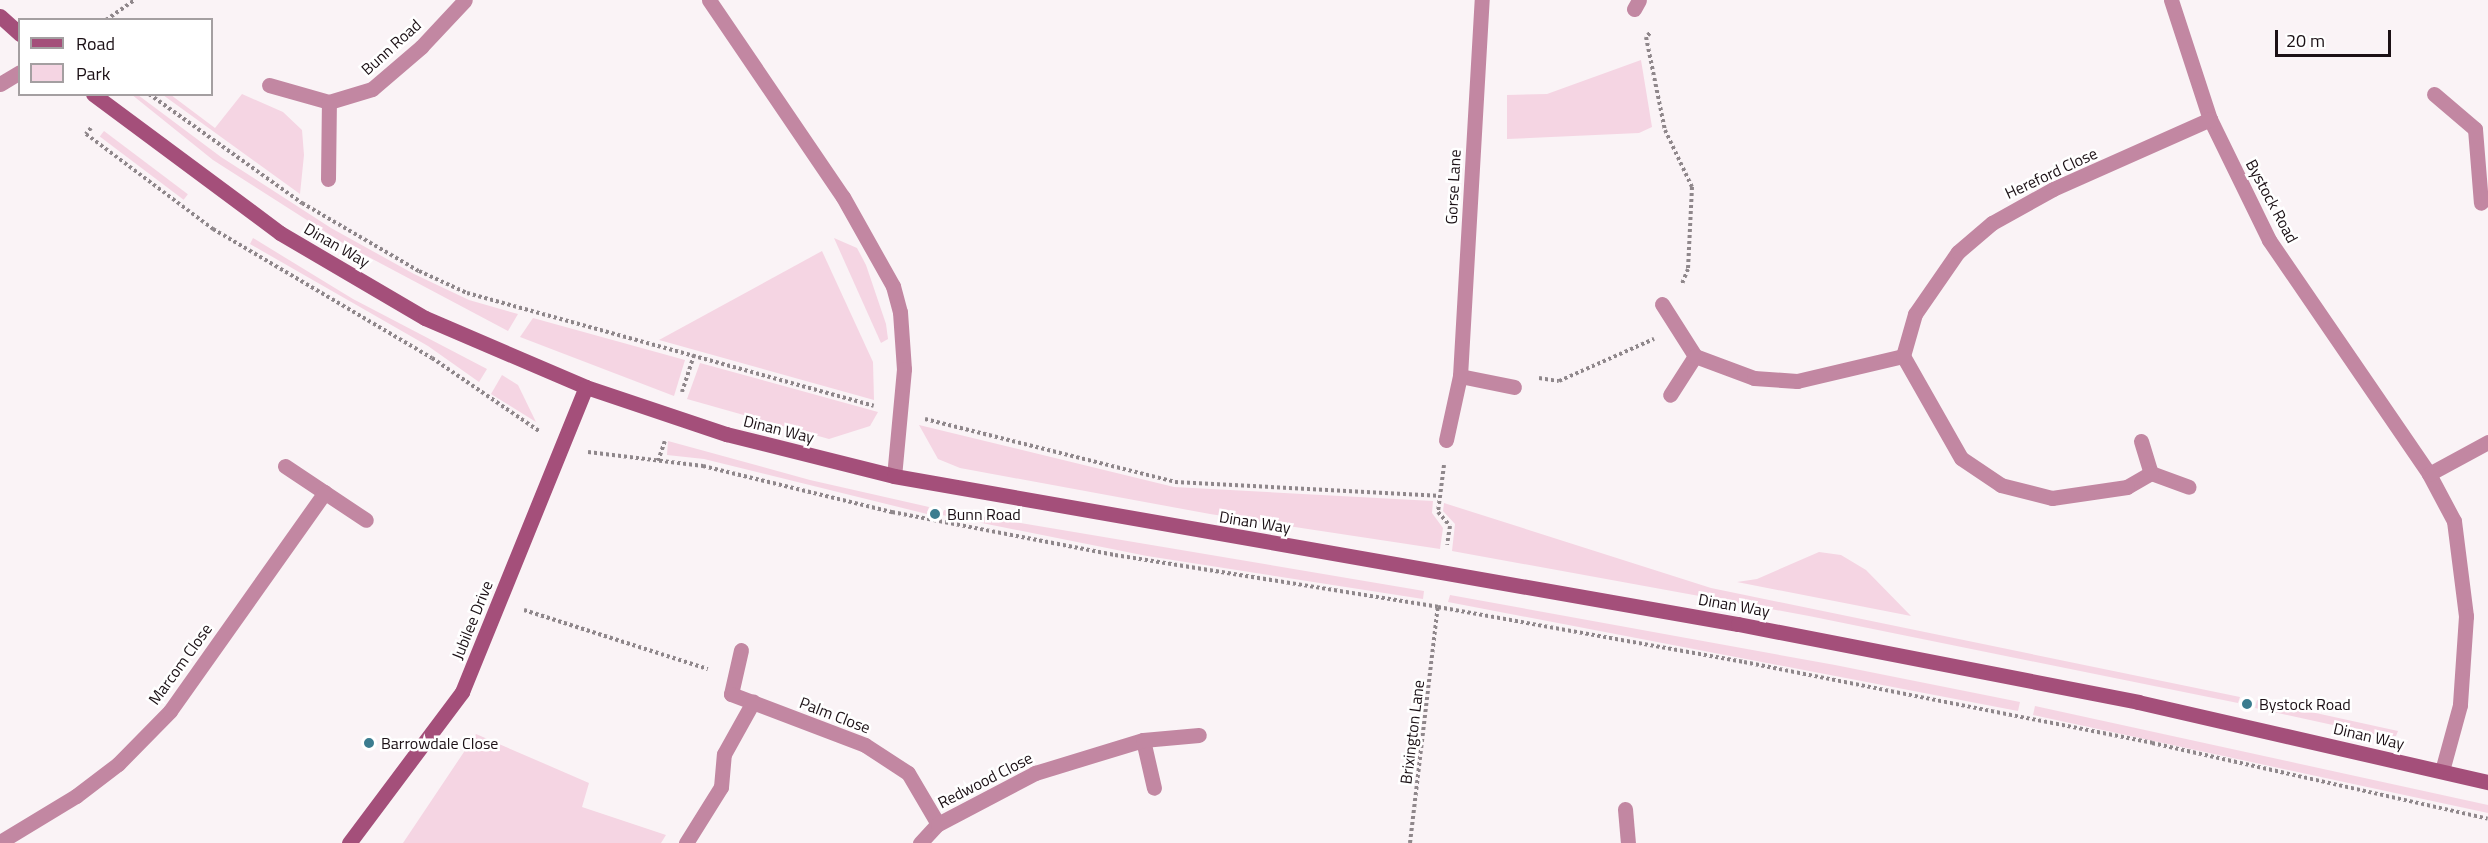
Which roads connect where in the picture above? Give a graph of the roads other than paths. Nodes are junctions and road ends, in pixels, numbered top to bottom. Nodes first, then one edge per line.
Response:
1 (465, 0) edge
2 (709, 0) edge
3 (1482, 0) edge
4 (2171, 0) edge
5 (0, 16) edge
6 (18, 32) edge
7 (18, 73) edge
8 (0, 84) edge
9 (270, 85) dead end
10 (2434, 93) dead end
11 (96, 96) edge
12 (329, 102) junction
13 (2210, 119) junction
14 (2482, 128) edge
15 (328, 179) dead end
16 (2481, 203) dead end
17 (1666, 308) road end
18 (1695, 356) junction
19 (1903, 356) junction
20 (1460, 376) junction
21 (586, 387) junction
22 (1514, 387) road end
23 (1670, 395) dead end
24 (1446, 440) dead end
25 (2141, 441) dead end
26 (2488, 442) edge
27 (285, 466) dead end
28 (2151, 473) junction
29 (2429, 474) junction
30 (894, 476) junction
31 (2188, 487) dead end
32 (325, 492) junction
33 (366, 520) dead end
34 (741, 650) dead end
35 (753, 702) junction
36 (1199, 735) dead end
37 (1143, 740) junction
38 (2442, 771) junction
39 (2488, 782) edge
40 (1154, 788) dead end
41 (1625, 809) dead end
42 (938, 824) junction
43 (0, 842) edge
44 (349, 843) edge
45 (686, 843) edge
46 (920, 843) edge
47 (1628, 843) edge

1 - 12 street, Bunn Road
2 - 30 street
3 - 20 street, Gorse Lane
4 - 13 street, Bystock Road
5 - 6 street
7 - 8 street
9 - 12 street
10 - 14 street
11 - 21 street, Dinan Way
12 - 15 street
13 - 19 street, Hereford Close
13 - 29 street, Bystock Road
14 - 16 street
17 - 18 street
18 - 19 street
18 - 23 street
19 - 28 street
20 - 22 street
20 - 24 street, Gorse Lane
21 - 30 street, Dinan Way
21 - 44 street, Jubilee Drive
25 - 28 street
26 - 29 street
27 - 32 street
28 - 31 street
29 - 38 street, Bystock Road
30 - 38 street, Dinan Way
32 - 33 street
32 - 43 street, Marcom Close
34 - 35 street, Palm Close
35 - 42 street, Palm Close
35 - 45 street
36 - 37 street, Redwood Close
37 - 40 street
37 - 42 street, Redwood Close
38 - 39 street, Dinan Way
41 - 47 street
42 - 46 street, Redwood Close

